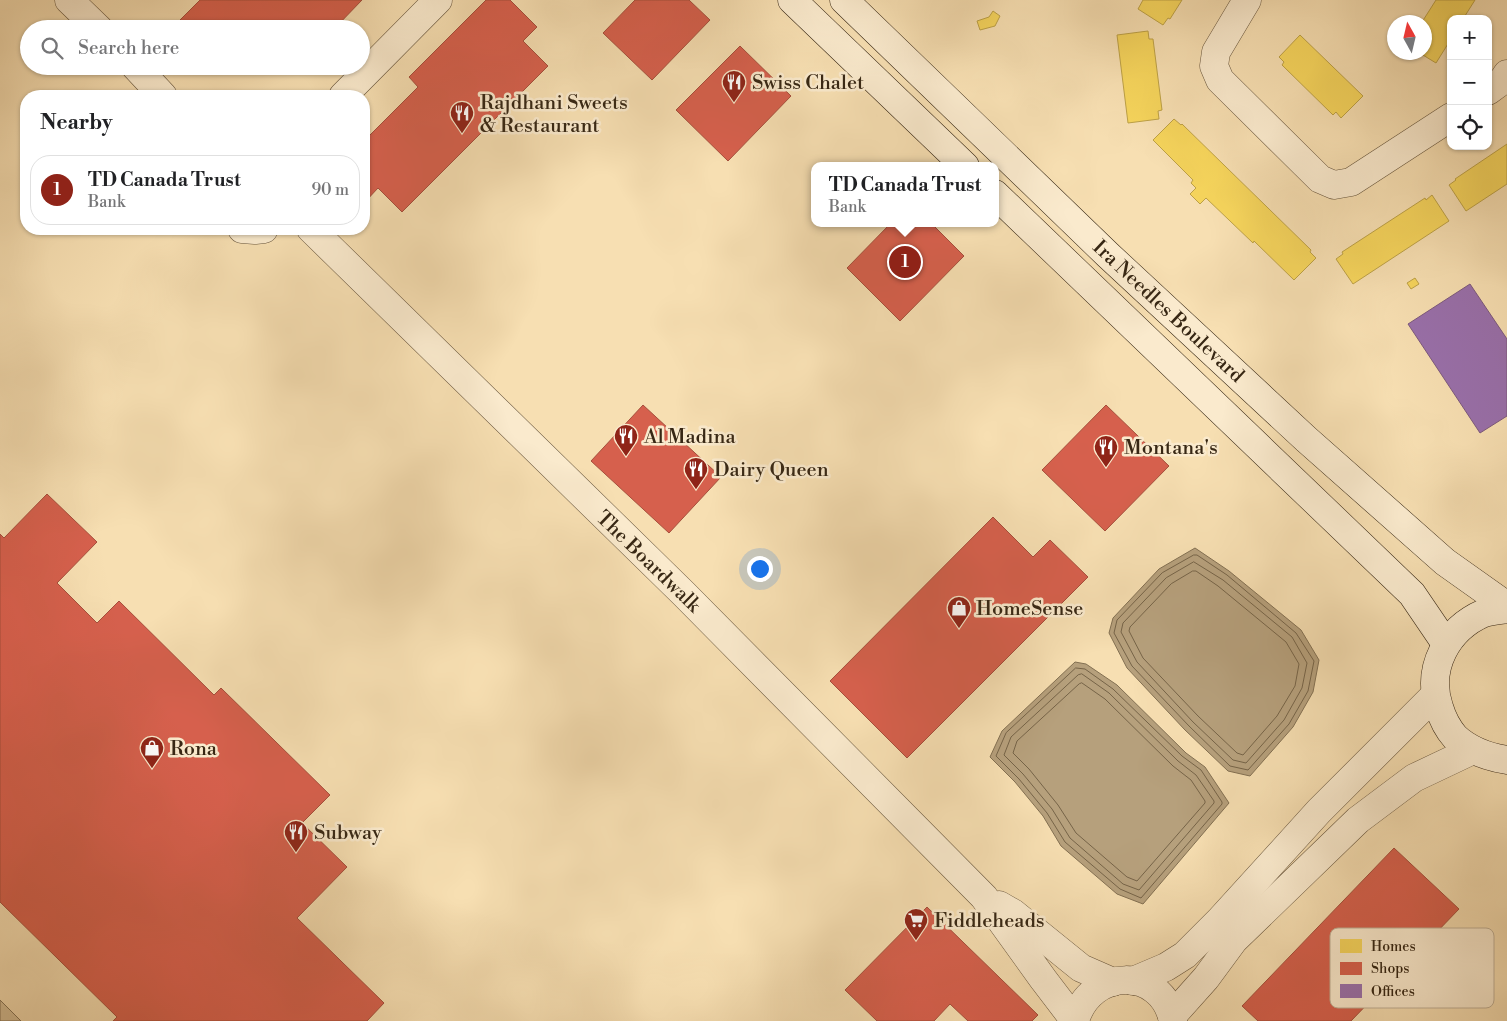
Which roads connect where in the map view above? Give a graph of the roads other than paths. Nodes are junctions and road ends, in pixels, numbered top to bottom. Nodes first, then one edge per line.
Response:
1 (69, 0) edge
2 (438, 0) edge
3 (792, 0) edge
4 (844, 0) edge
5 (1247, 0) edge
6 (89, 20) edge
7 (370, 69) edge
8 (1507, 74) edge
9 (143, 75) edge
10 (364, 75) edge
11 (1492, 88) edge
12 (157, 90) edge
13 (349, 90) edge
14 (1447, 119) edge
15 (962, 162) edge
16 (999, 198) edge
17 (317, 235) edge
18 (1507, 608) edge
19 (1446, 644) junction
20 (1435, 695) junction
21 (1473, 750) junction
22 (1507, 760) edge
23 (984, 897) junction
24 (1123, 981) junction
25 (1173, 1018) edge
26 (1075, 1021) edge

1 - 6 street
2 - 7 street
3 - 15 street
4 - 18 street, Ira Needles Boulevard
5 - 14 street
8 - 11 street
9 - 12 street
10 - 13 street
16 - 19 street, Ira Needles Boulevard
17 - 23 street, The Boardwalk
18 - 19 street
19 - 20 street
20 - 21 street
20 - 24 street
21 - 22 street
21 - 25 street
23 - 24 street, The Boardwalk
23 - 26 street, The Boardwalk
24 - 25 street, The Boardwalk
24 - 26 street

